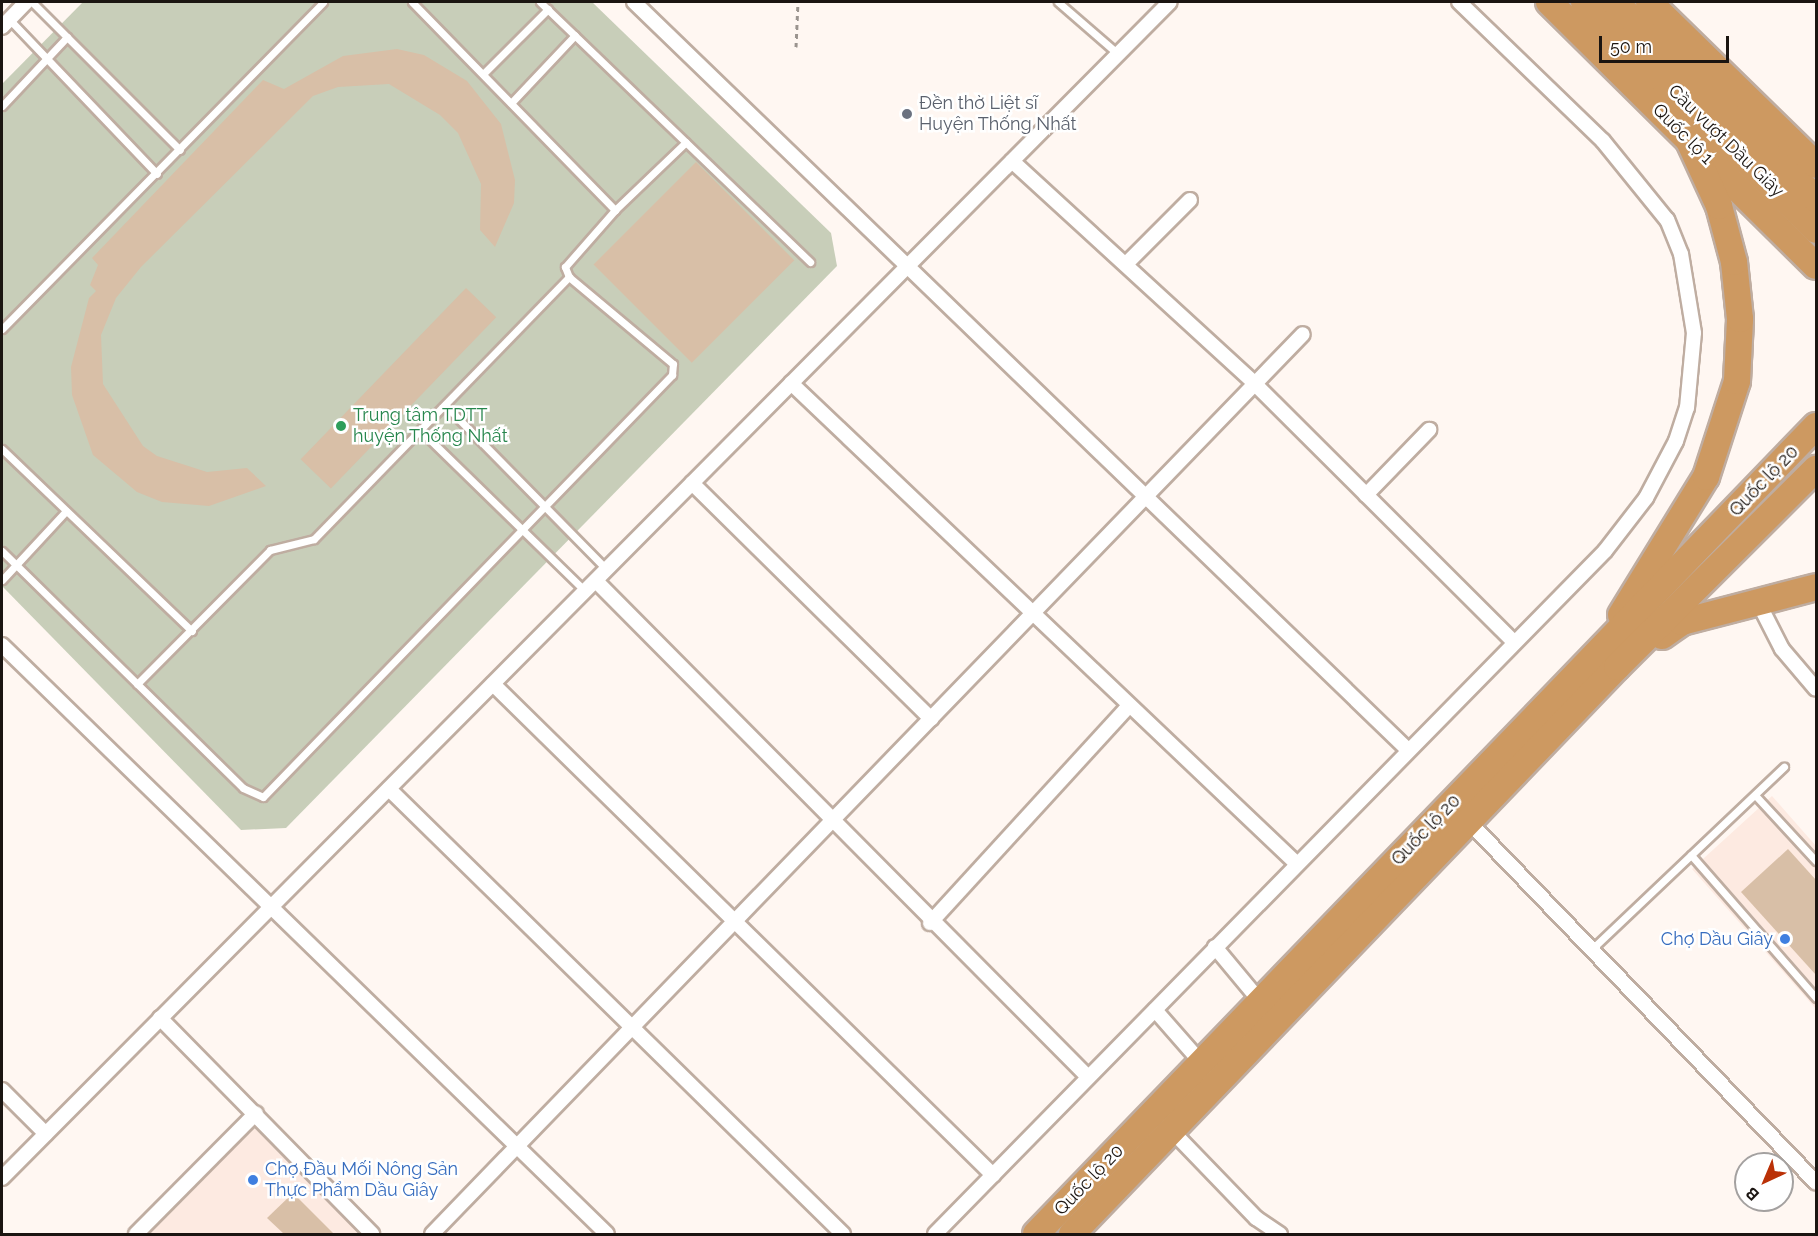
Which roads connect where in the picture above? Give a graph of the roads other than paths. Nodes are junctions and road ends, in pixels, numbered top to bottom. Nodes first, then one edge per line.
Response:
1 (26, 2) edge
2 (32, 2) edge
3 (323, 2) edge
4 (412, 2) edge
5 (540, 2) edge
6 (634, 2) edge
7 (1058, 2) edge
8 (1170, 2) edge
9 (1459, 2) edge
10 (1549, 2) edge
11 (1584, 2) edge
12 (1615, 2) edge
13 (1649, 2) edge
14 (548, 9) junction
15 (4, 19) edge
16 (575, 35) junction
17 (67, 37) junction
18 (1118, 54) junction
19 (46, 58) junction
20 (483, 74) junction
21 (511, 103) junction
22 (2, 106) edge
23 (1689, 141) junction
24 (686, 142) junction
25 (180, 150) junction
26 (1012, 161) junction
27 (1816, 163) edge
28 (157, 174) junction
29 (1816, 199) edge
30 (1190, 201) dead end
31 (615, 210) junction
32 (1816, 230) edge
33 (810, 262) dead end
34 (1126, 263) junction
35 (907, 266) junction
36 (1816, 266) edge
37 (569, 277) junction
38 (2, 329) edge
39 (1304, 334) dead end
40 (791, 383) junction
41 (1255, 384) junction
42 (445, 405) junction
43 (1816, 426) edge
44 (420, 430) junction
45 (1430, 430) dead end
46 (2, 449) edge
47 (1816, 469) edge
48 (692, 483) junction
49 (1366, 495) junction
50 (1146, 497) junction
51 (546, 504) junction
52 (66, 511) junction
53 (523, 529) junction
54 (2, 551) edge
55 (15, 565) junction
56 (606, 569) junction
57 (2, 580) edge
58 (598, 583) junction
59 (1816, 586) edge
60 (585, 591) junction
61 (1757, 600) junction
62 (1033, 614) junction
63 (192, 631) junction
64 (1514, 642) junction
65 (2, 645) edge
66 (1608, 660) junction
67 (137, 684) junction
68 (493, 684) junction
69 (1816, 689) edge
70 (1128, 707) junction
71 (931, 719) junction
72 (1408, 750) junction
73 (1784, 768) dead end
74 (389, 789) junction
75 (1755, 795) junction
76 (831, 822) junction
77 (1470, 823) junction
78 (1691, 855) junction
79 (1816, 861) edge
80 (1297, 864) junction
81 (271, 907) junction
82 (734, 922) junction
83 (930, 923) junction
84 (1215, 947) junction
85 (1594, 947) junction
86 (1816, 998) edge
87 (1259, 1000) junction
88 (1155, 1010) junction
89 (160, 1018) junction
90 (632, 1028) junction
91 (1201, 1063) junction
92 (1088, 1077) junction
93 (1221, 1083) junction
94 (2, 1090) edge
95 (256, 1113) junction
96 (1173, 1132) junction
97 (46, 1134) junction
98 (517, 1147) junction
99 (993, 1175) junction
100 (2, 1178) edge
101 (1816, 1183) edge
102 (1275, 1233) edge
103 (136, 1234) edge
104 (372, 1234) edge
105 (432, 1234) edge
106 (607, 1234) edge
107 (843, 1234) edge
108 (935, 1234) edge
109 (1036, 1234) edge
110 (1072, 1234) edge

1 - 15 street
2 - 17 lane
3 - 25 lane
4 - 20 lane
5 - 14 lane
6 - 35 street
7 - 18 lane
8 - 18 street
9 - 64 street
10 - 23 highway, Quốc lộ 1
11 - 32 highway, Cầu vượt Dầu Giây
12 - 29 highway, Cầu vượt Dầu Giây
13 - 27 highway
14 - 16 lane
14 - 20 lane
15 - 19 lane
16 - 21 lane
16 - 24 lane
17 - 19 lane
17 - 25 lane
18 - 26 street
19 - 22 lane
19 - 28 lane
20 - 21 lane
21 - 31 lane
23 - 36 highway, Quốc lộ 1
23 - 66 highway
24 - 31 lane
24 - 33 lane
25 - 28 lane
26 - 34 street
26 - 35 street
28 - 38 lane
30 - 34 street
31 - 37 lane
34 - 41 street
35 - 40 street
35 - 50 street
37 - 42 lane
37 - 51 lane
39 - 41 street
40 - 48 street
40 - 62 street
41 - 49 street
41 - 50 street
42 - 44 lane
42 - 51 lane
43 - 66 highway, Quốc lộ 20
44 - 53 lane
44 - 63 lane
45 - 49 street
46 - 52 lane
47 - 66 highway, Quốc lộ 20
48 - 56 street
48 - 71 street
49 - 64 street
50 - 62 street
50 - 72 street
51 - 53 lane
51 - 56 lane
52 - 55 lane
52 - 63 lane
53 - 60 lane
53 - 67 lane
54 - 55 lane
55 - 57 lane
55 - 67 lane
56 - 58 street
56 - 60 street
58 - 60 street
58 - 76 street
59 - 61 highway
60 - 68 street
61 - 66 highway
61 - 69 street
62 - 70 street
62 - 71 street
63 - 67 lane
64 - 72 street
65 - 81 street
66 - 77 highway, Quốc lộ 20
66 - 87 highway, Quốc lộ 20
68 - 74 street
68 - 82 street
70 - 80 street
70 - 83 street
71 - 76 street
72 - 80 street
73 - 75 lane
74 - 81 street
74 - 90 street
75 - 78 lane
75 - 79 lane
76 - 82 street
76 - 83 street
77 - 85 street
77 - 93 highway, Quốc lộ 20
78 - 85 lane
78 - 86 lane
80 - 84 street
81 - 89 street
81 - 98 street
82 - 90 street
82 - 99 street
83 - 92 street
84 - 87 street
84 - 88 street
85 - 101 street
87 - 91 highway, Quốc lộ 20
88 - 91 street
88 - 92 street
89 - 95 street
89 - 97 street
90 - 98 street
90 - 107 street
91 - 93 street
91 - 109 highway, Quốc lộ 20
92 - 99 street
93 - 96 highway, Quốc lộ 20
94 - 97 street
95 - 103 street
95 - 104 street
96 - 102 street
96 - 110 highway, Quốc lộ 20
97 - 100 street
98 - 105 street
98 - 106 street
99 - 108 street

